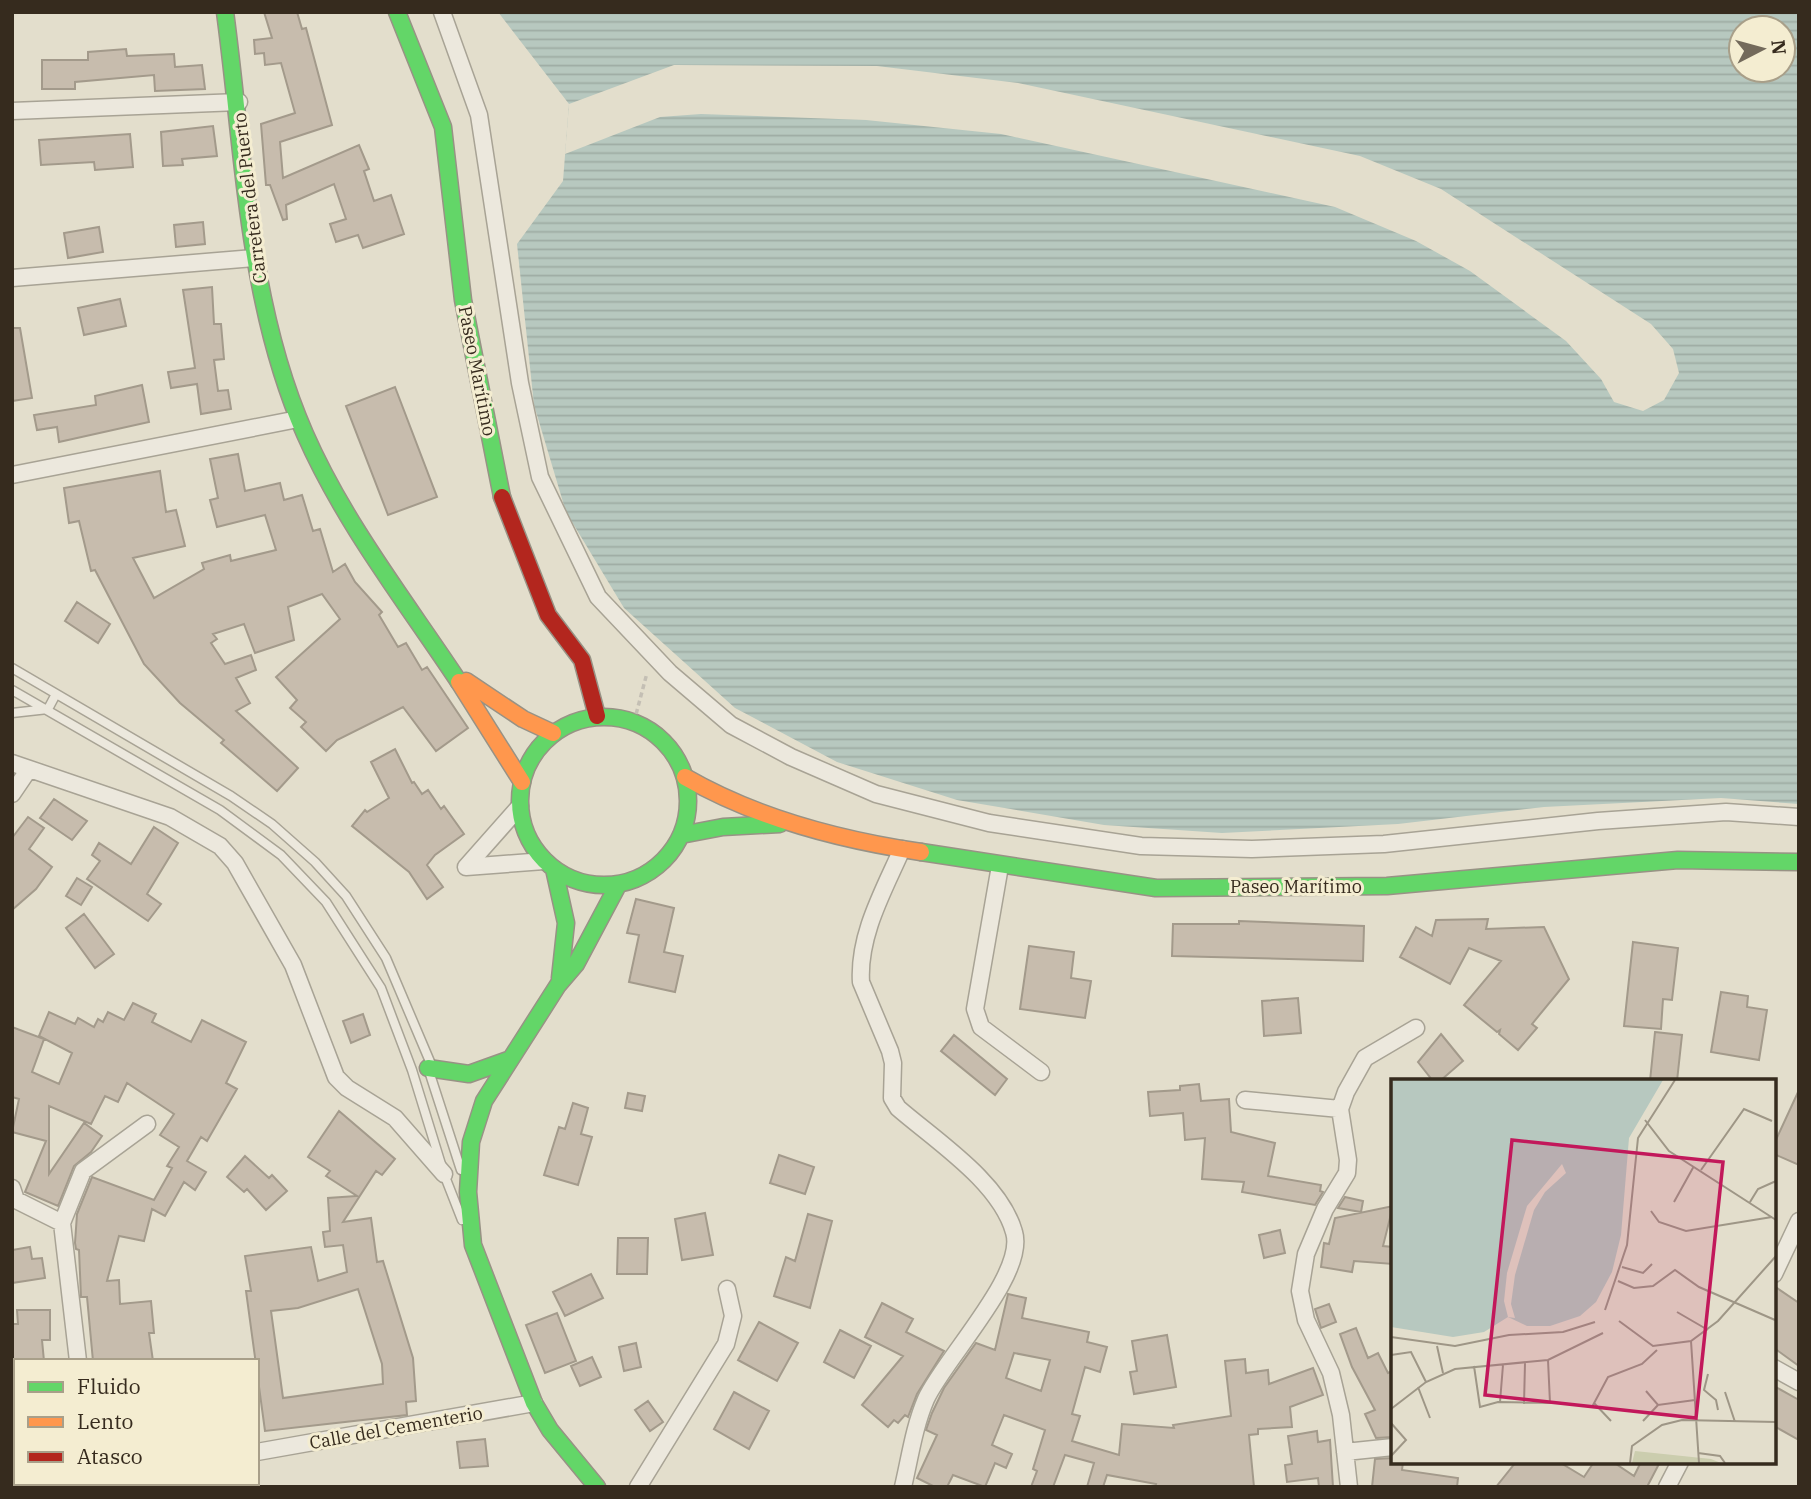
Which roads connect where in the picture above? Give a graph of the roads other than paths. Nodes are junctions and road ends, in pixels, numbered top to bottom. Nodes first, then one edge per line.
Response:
1 (225, 12) edge
2 (397, 12) edge
3 (442, 12) edge
4 (239, 103) junction
5 (12, 111) edge
6 (254, 258) junction
7 (12, 278) edge
8 (298, 419) junction
9 (12, 475) edge
10 (12, 668) edge
11 (452, 670) junction
12 (12, 690) edge
13 (56, 694) junction
14 (48, 709) junction
15 (12, 713) edge
16 (597, 716) junction
17 (553, 733) junction
18 (12, 763) edge
19 (29, 769) junction
20 (685, 777) junction
21 (522, 782) junction
22 (12, 794) edge
23 (520, 806) junction
24 (1799, 817) edge
25 (797, 824) junction
26 (681, 835) junction
27 (902, 849) junction
28 (1799, 862) edge
29 (549, 865) junction
30 (1000, 866) junction
31 (618, 885) junction
32 (558, 985) junction
33 (1416, 1028) dead end
34 (511, 1058) junction
35 (428, 1068) junction
36 (1041, 1072) dead end
37 (1245, 1100) dead end
38 (1340, 1109) junction
39 (147, 1124) dead end
40 (444, 1174) junction
41 (12, 1188) edge
42 (468, 1192) junction
43 (1799, 1221) edge
44 (62, 1223) junction
45 (473, 1245) junction
46 (1776, 1270) edge
47 (727, 1289) dead end
48 (78, 1359) edge
49 (1776, 1369) edge
50 (1799, 1382) edge
51 (534, 1404) junction
52 (1391, 1447) edge
53 (259, 1452) edge
54 (1345, 1452) junction
55 (1679, 1464) edge
56 (597, 1487) edge
57 (638, 1487) edge
58 (903, 1487) edge
59 (1349, 1487) edge
60 (1667, 1487) edge

1 - 4 main road, Carretera del Puerto
2 - 16 main road, Paseo Marítimo
3 - 24 street
4 - 5 street
4 - 6 main road, Carretera del Puerto
6 - 7 street
6 - 8 main road, Carretera del Puerto
8 - 9 street
8 - 11 main road, Carretera del Puerto
10 - 13 lane
11 - 17 main road, Carretera del Puerto
11 - 21 main road, Carretera del Puerto
12 - 14 lane
13 - 14 lane
13 - 35 lane
14 - 15 lane
14 - 40 lane
16 - 17 main road
16 - 20 main road
17 - 21 main road
18 - 19 street
19 - 22 street
19 - 40 street
20 - 25 main road, Paseo Marítimo
20 - 26 main road
21 - 23 main road
23 - 29 main road
23 - 29 street
25 - 26 main road, Paseo Marítimo
25 - 27 main road, Paseo Marítimo
26 - 31 main road
27 - 30 main road, Paseo Marítimo
27 - 58 street
28 - 30 main road, Paseo Marítimo
29 - 31 main road
29 - 32 main road
30 - 36 street
31 - 32 main road
32 - 34 main road
33 - 38 street
34 - 35 main road
34 - 42 main road
35 - 42 lane
37 - 38 street
38 - 54 street
39 - 44 street
40 - 45 lane
41 - 44 street
42 - 45 main road
43 - 46 street
44 - 48 street
45 - 51 main road
47 - 57 street
49 - 50 street
51 - 53 street, Calle del Cementerio
51 - 56 main road
52 - 54 street
54 - 59 street
55 - 60 street

